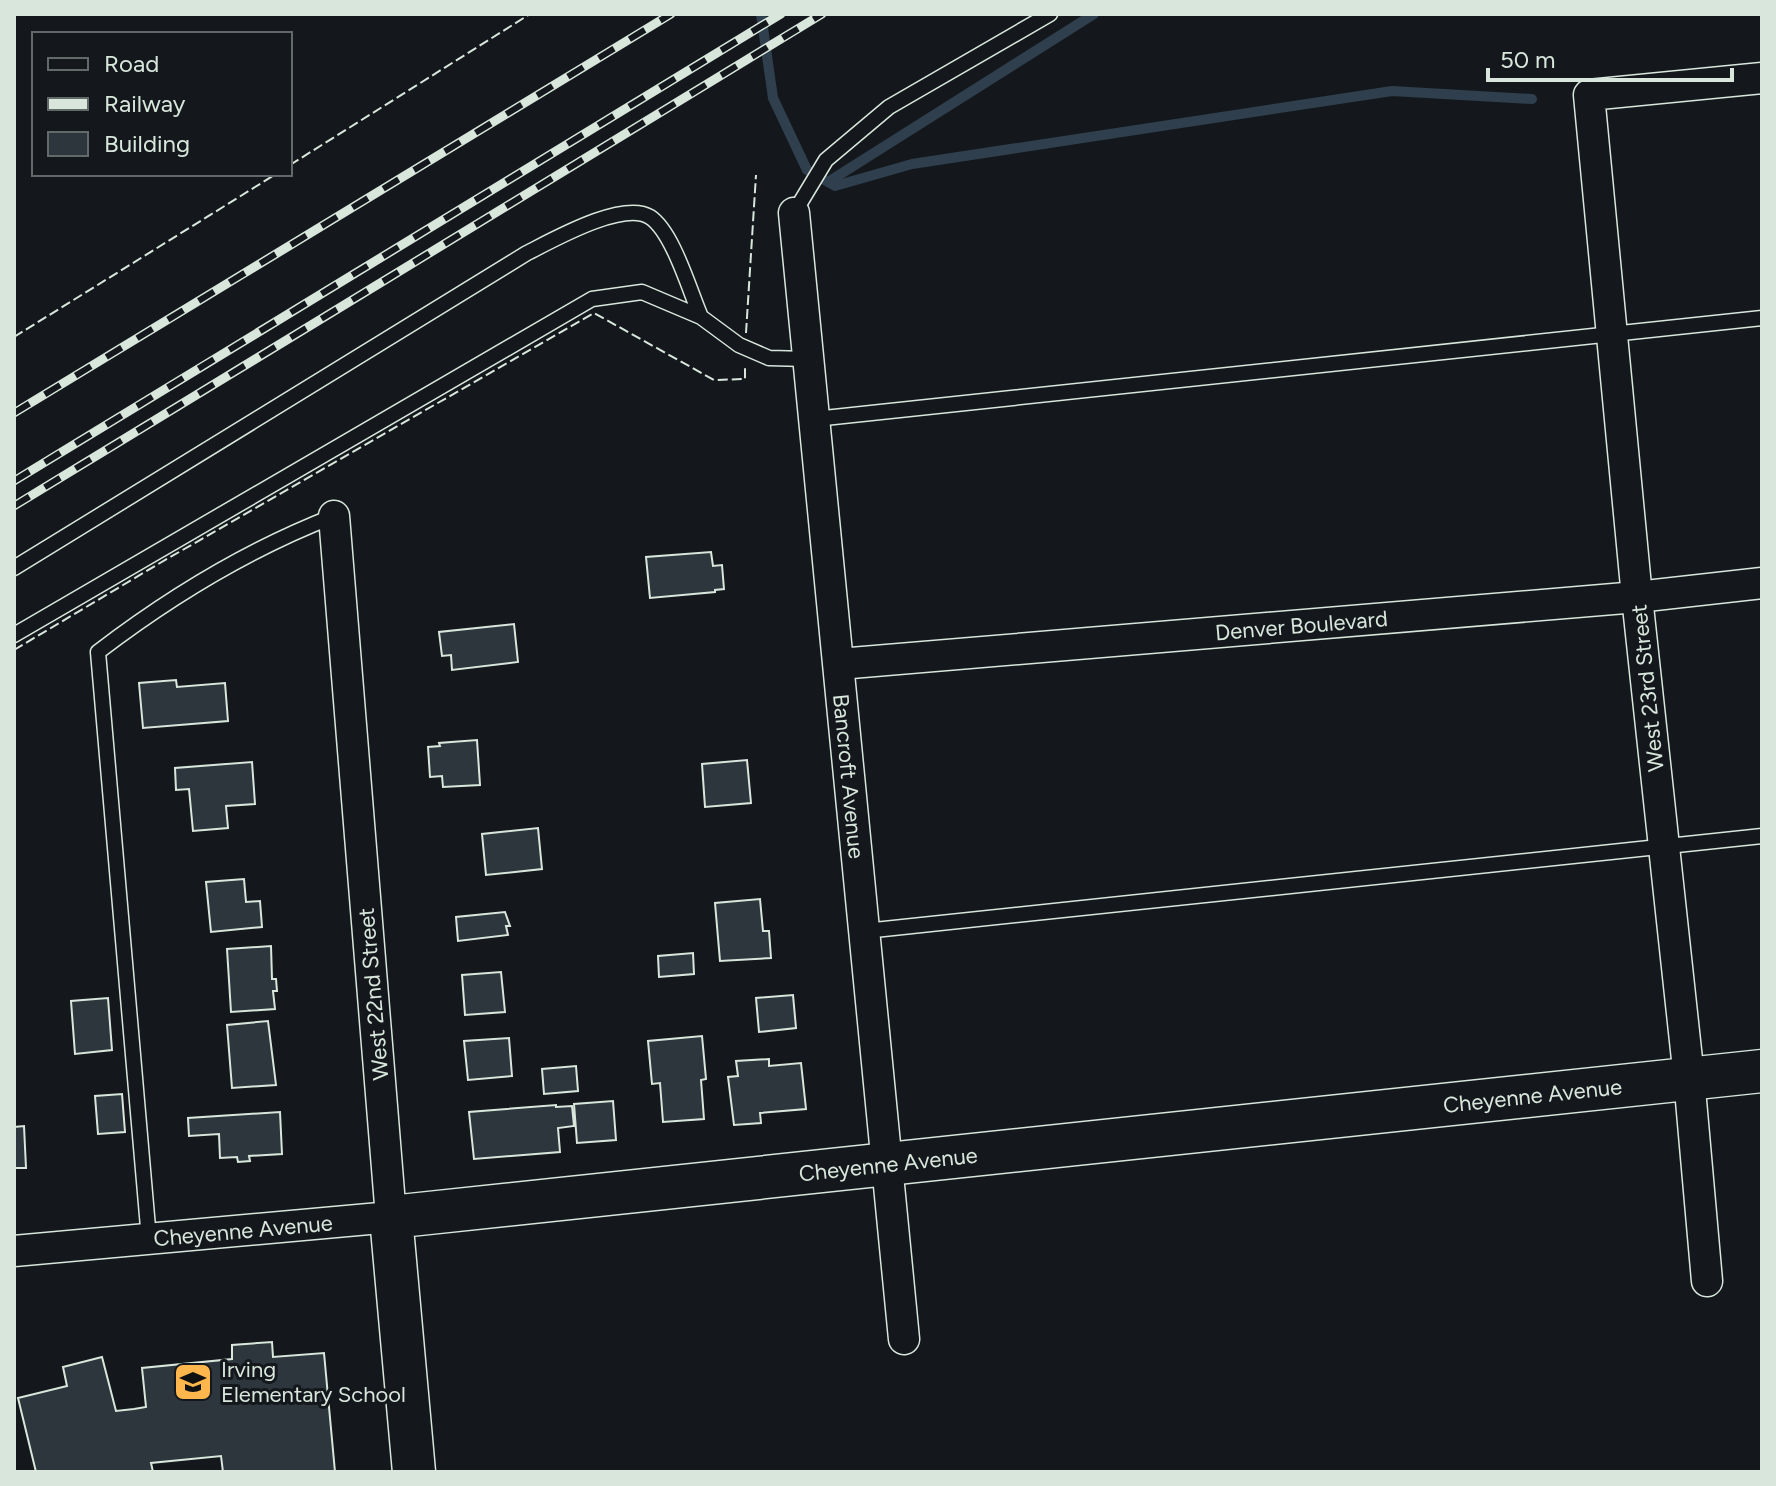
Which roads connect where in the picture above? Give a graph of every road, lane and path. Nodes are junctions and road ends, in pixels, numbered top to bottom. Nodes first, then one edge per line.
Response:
1 (1050, 14) edge
2 (1762, 78) edge
3 (794, 213) joint
4 (701, 317) junction
5 (1762, 318) edge
6 (1612, 332) junction
7 (807, 359) junction
8 (815, 419) junction
9 (334, 516) joint
10 (14, 568) edge
11 (1762, 583) edge
12 (1637, 597) junction
13 (14, 635) edge
14 (839, 664) junction
15 (1762, 836) edge
16 (1664, 846) junction
17 (865, 931) junction
18 (1762, 1071) edge
19 (1689, 1078) junction
20 (887, 1164) junction
21 (391, 1217) junction
22 (149, 1239) junction
23 (14, 1251) edge
24 (1707, 1281) dead end
25 (904, 1339) dead end
26 (414, 1472) edge

1 - 3 lane
2 - 6 street, West 23rd Street
3 - 7 street, Bancroft Avenue
4 - 7 lane
4 - 10 lane
4 - 13 lane
5 - 6 lane
6 - 8 lane
6 - 12 street, West 23rd Street
7 - 8 street, Bancroft Avenue
8 - 14 street, Bancroft Avenue
9 - 21 street, West 22nd Street
9 - 22 lane
11 - 12 street, Denver Boulevard
12 - 14 street, Denver Boulevard
12 - 16 street, West 23rd Street
14 - 17 street, Bancroft Avenue
15 - 16 lane
16 - 17 lane
16 - 19 street, West 23rd Street
17 - 20 street, Bancroft Avenue
18 - 19 street, Cheyenne Avenue
19 - 20 street, Cheyenne Avenue
19 - 24 street, West 23rd Street
20 - 21 street, Cheyenne Avenue
20 - 25 street, Bancroft Avenue
21 - 22 street, Cheyenne Avenue
21 - 26 street, West 22nd Street
22 - 23 street, Cheyenne Avenue

